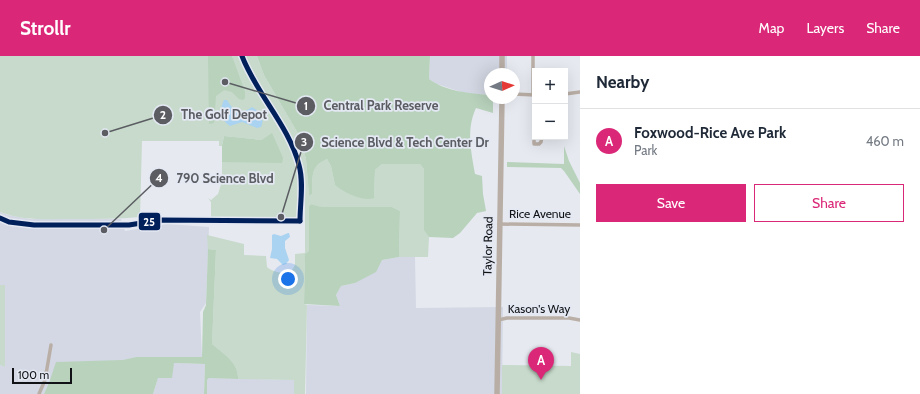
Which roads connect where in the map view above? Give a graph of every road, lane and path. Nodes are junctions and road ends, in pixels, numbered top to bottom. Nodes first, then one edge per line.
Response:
1 (242, 56) edge
2 (502, 56) edge
3 (533, 56) edge
4 (502, 68) edge
5 (533, 68) edge
6 (580, 92) edge
7 (520, 94) edge
8 (568, 94) edge
9 (532, 95) edge
10 (502, 104) edge
11 (534, 140) edge
12 (541, 140) edge
13 (0, 218) edge
14 (499, 224) junction
15 (580, 225) edge
16 (498, 320) junction
17 (580, 320) edge
18 (51, 344) dead end
19 (39, 394) edge
20 (497, 394) edge

1 - 13 street
2 - 4 main road
3 - 5 street
6 - 8 street
7 - 9 street
10 - 14 main road, Taylor Road
11 - 12 street
14 - 15 street, Rice Avenue
14 - 16 main road, Taylor Road
16 - 17 street, Kason's Way
16 - 20 main road, Taylor Road
18 - 19 street

